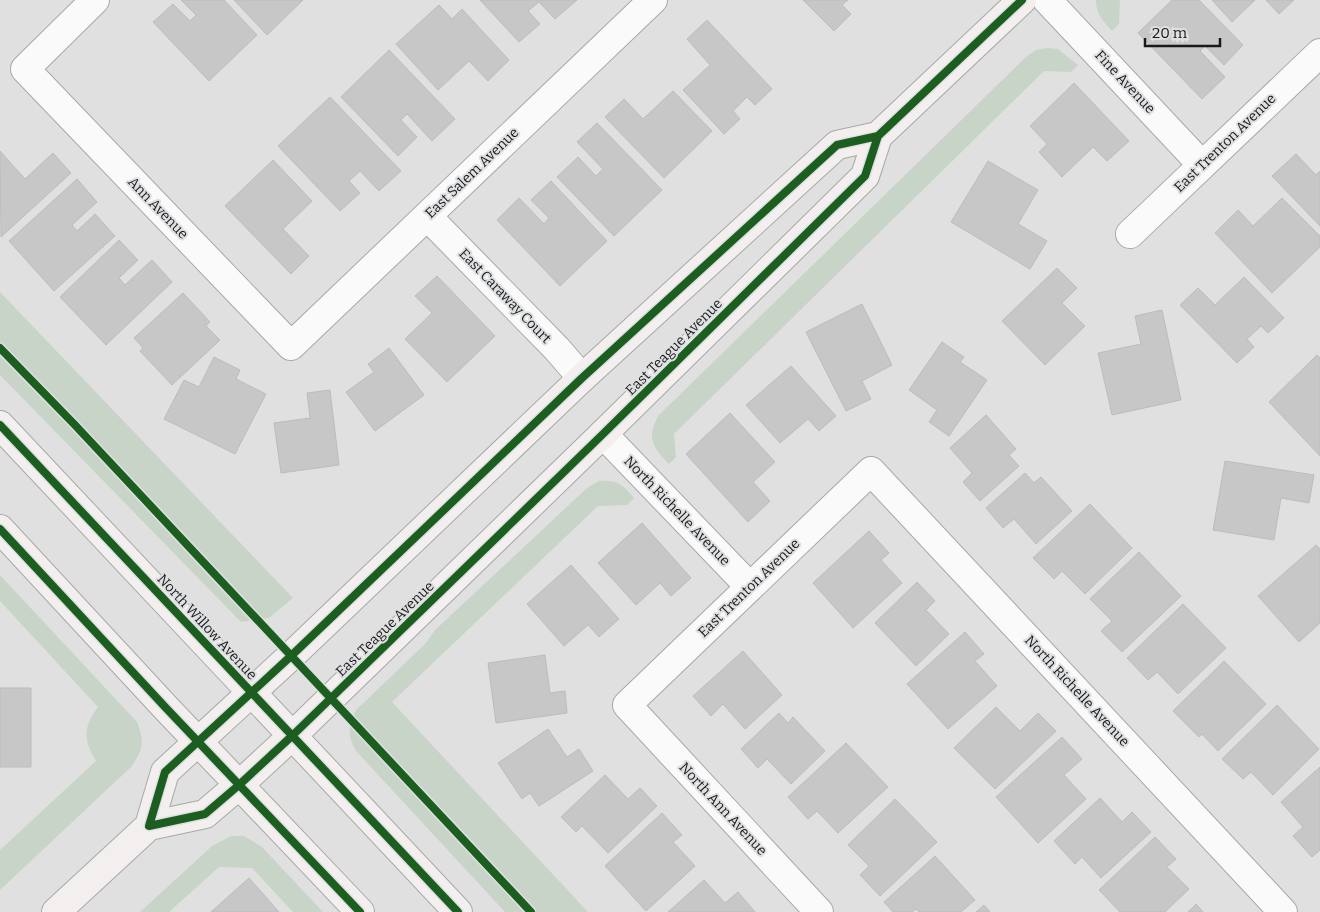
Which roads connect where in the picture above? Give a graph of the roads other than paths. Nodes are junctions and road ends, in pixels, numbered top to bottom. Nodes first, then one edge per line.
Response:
1 (95, 0) edge
2 (654, 0) edge
3 (1022, 0) edge
4 (1047, 0) edge
5 (1320, 53) edge
6 (878, 136) junction
7 (1202, 165) junction
8 (427, 216) junction
9 (1130, 234) dead end
10 (291, 346) joint
11 (582, 378) junction
12 (0, 425) edge
13 (603, 434) junction
14 (871, 471) joint
15 (0, 529) edge
16 (750, 588) junction
17 (252, 692) junction
18 (627, 705) joint
19 (293, 735) junction
20 (198, 742) junction
21 (239, 785) junction
22 (149, 826) junction
23 (56, 912) edge
24 (360, 912) edge
25 (458, 912) edge
26 (818, 912) edge
27 (1283, 912) edge

1 - 10 street, Ann Avenue
2 - 8 street, East Salem Avenue
3 - 6 street, East Teague Avenue
4 - 7 street, Fine Avenue
5 - 7 street, East Trenton Avenue
6 - 11 street
6 - 13 street, East Teague Avenue
7 - 9 street, East Trenton Avenue
8 - 10 street, East Salem Avenue
8 - 11 street, East Caraway Court
11 - 17 street
12 - 17 street, North Willow Avenue
13 - 16 street, North Richelle Avenue
13 - 19 street, East Teague Avenue
14 - 16 street, East Trenton Avenue
14 - 27 street, North Richelle Avenue
15 - 20 street
16 - 18 street, East Trenton Avenue
17 - 19 street, North Willow Avenue
17 - 20 street
18 - 26 street, North Ann Avenue
19 - 21 street, East Teague Avenue
19 - 25 street, North Willow Avenue
20 - 21 street
20 - 22 street
21 - 22 street, East Teague Avenue
21 - 24 street
22 - 23 street

